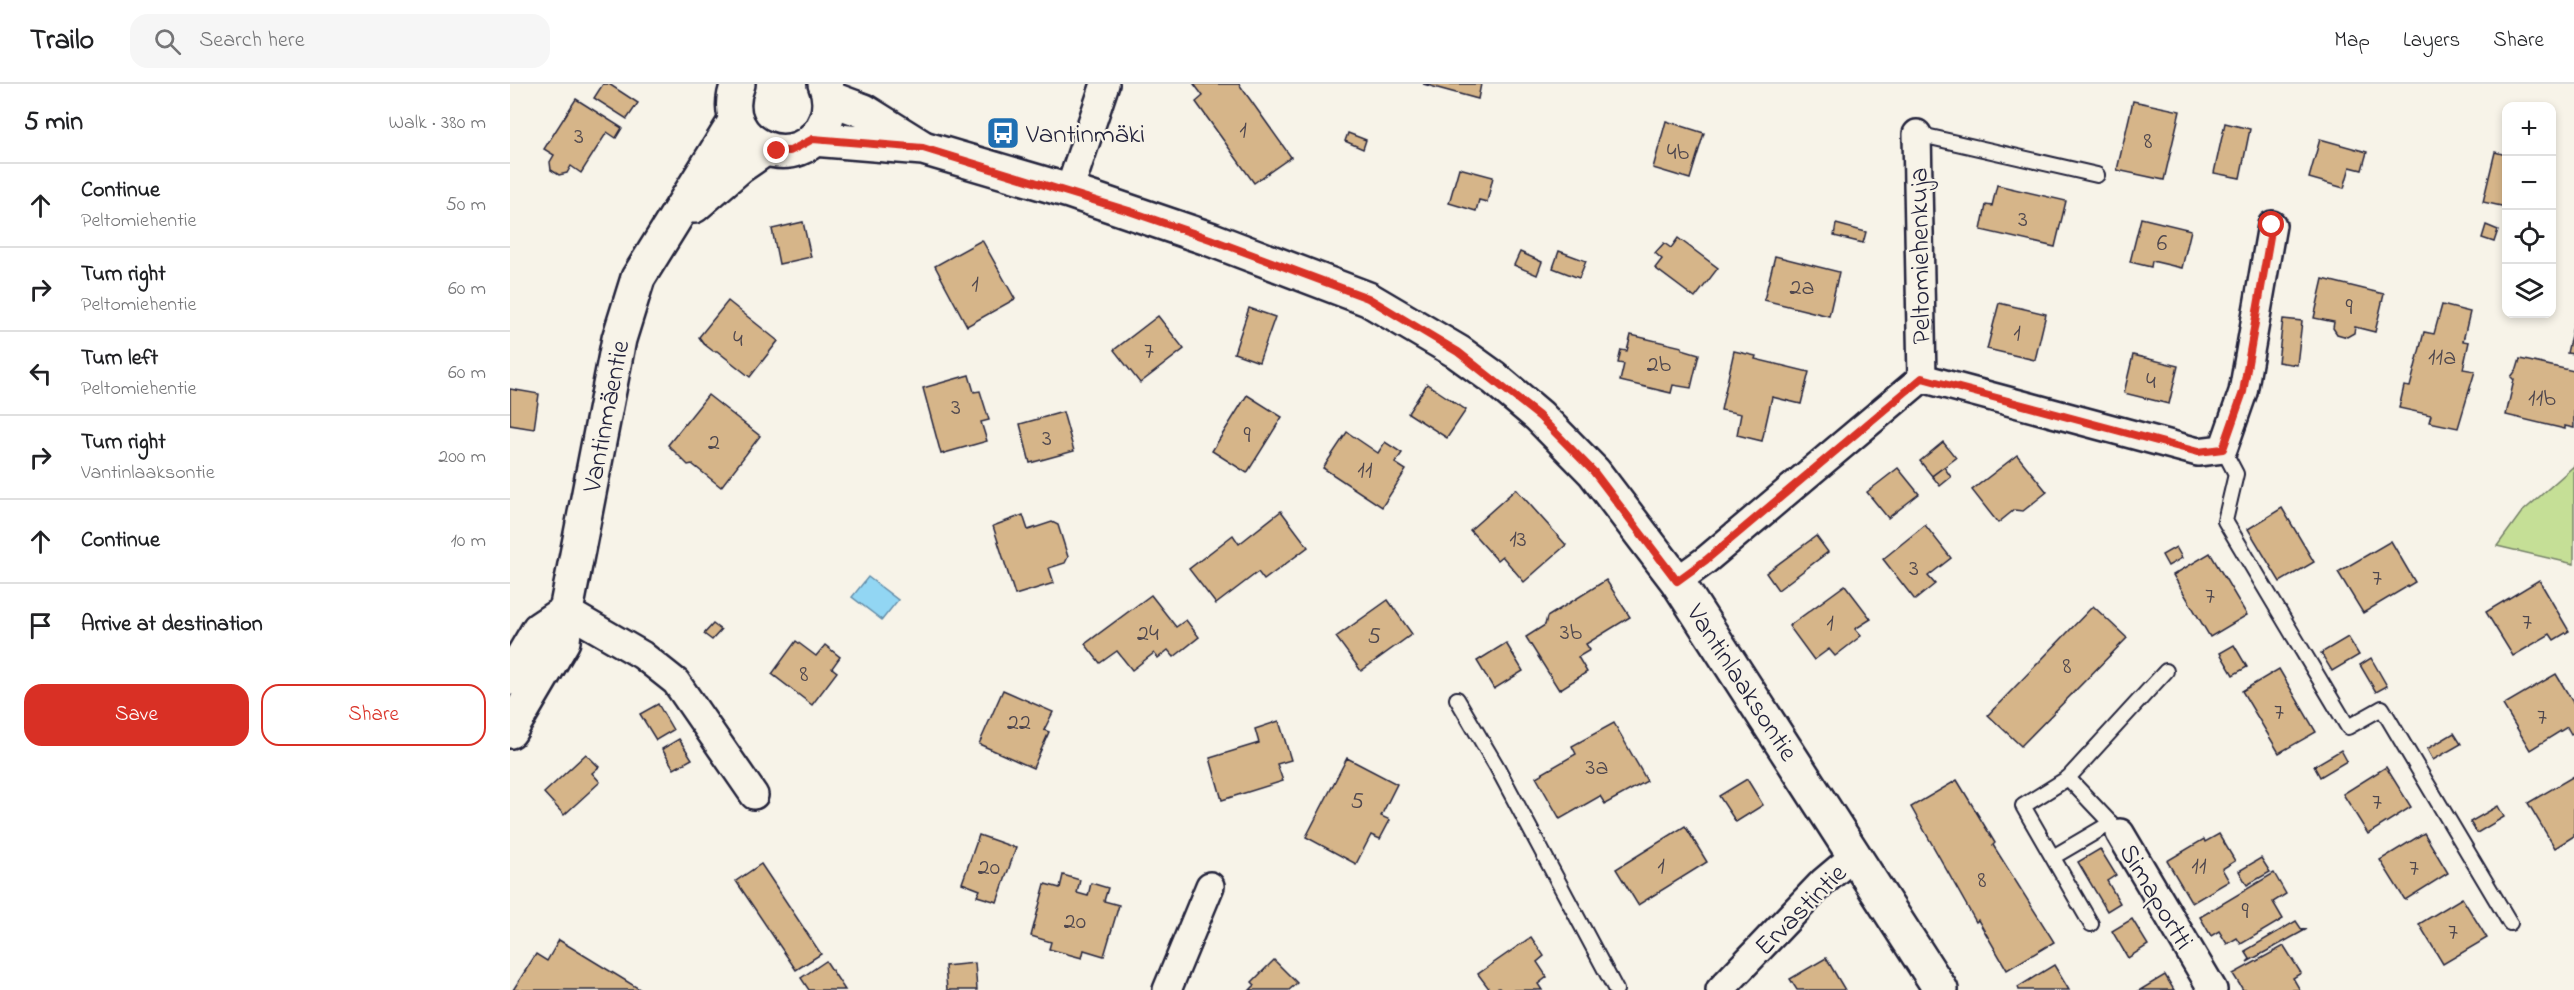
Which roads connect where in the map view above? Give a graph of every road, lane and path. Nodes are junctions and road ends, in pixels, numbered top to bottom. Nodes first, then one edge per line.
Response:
1 (738, 84) edge
2 (1105, 84) edge
3 (827, 91) edge
4 (736, 120) junction
5 (1917, 134) joint
6 (813, 139) junction
7 (923, 148) junction
8 (765, 149) junction
9 (2097, 175) dead end
10 (1069, 191) junction
11 (2272, 225) dead end
12 (668, 228) junction
13 (1922, 378) junction
14 (2223, 449) junction
15 (1677, 581) junction
16 (566, 611) junction
17 (2166, 671) dead end
18 (510, 678) edge
19 (1457, 699) dead end
20 (510, 731) edge
21 (2068, 778) junction
22 (754, 795) dead end
23 (2115, 828) junction
24 (1855, 855) junction
25 (2053, 857) junction
26 (1210, 886) dead end
27 (2510, 923) dead end
28 (2091, 924) dead end
29 (1167, 990) edge
30 (1616, 990) edge
31 (1720, 990) edge
32 (1941, 990) edge
33 (2213, 990) edge

1 - 4 street
2 - 10 street
3 - 6 street
3 - 7 street, Vantinlaaksontie
4 - 8 street
4 - 12 street, Vantinmäentie
5 - 9 lane
5 - 13 street, Peltomiehenkuja
6 - 7 street, Vantinlaaksontie
6 - 8 street
7 - 10 street, Vantinlaaksontie
8 - 12 street, Vantinmäentie
10 - 15 street, Vantinlaaksontie
11 - 14 street
12 - 16 street, Vantinmäentie
13 - 14 street
13 - 15 street
14 - 27 lane
15 - 24 street, Vantinlaaksontie
16 - 18 street
16 - 20 street, Vantinmäentie
16 - 22 street
17 - 21 lane
19 - 30 lane
21 - 23 lane
21 - 25 lane
23 - 25 lane
23 - 33 street, Simaportti
24 - 31 street, Ervastintie
24 - 32 street, Vantinlaaksontie
25 - 28 lane
26 - 29 street

